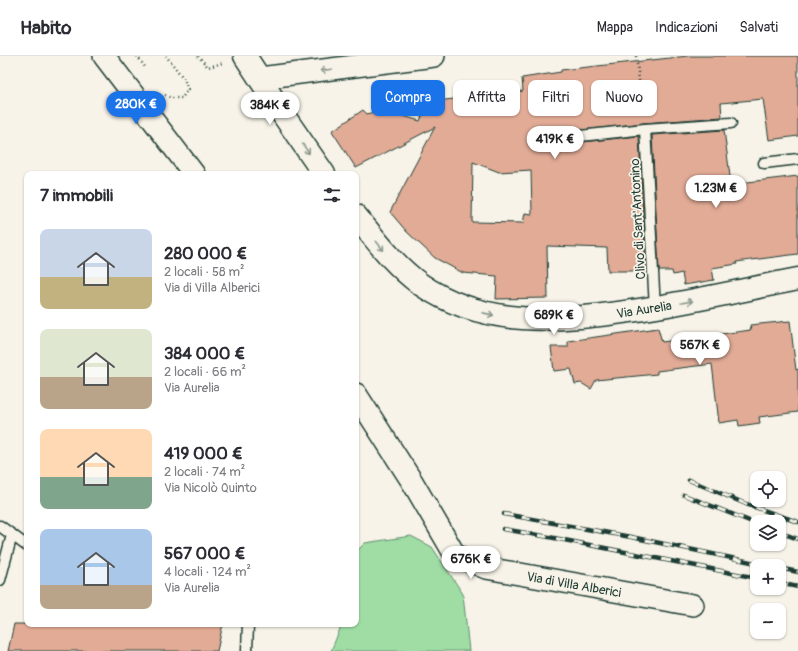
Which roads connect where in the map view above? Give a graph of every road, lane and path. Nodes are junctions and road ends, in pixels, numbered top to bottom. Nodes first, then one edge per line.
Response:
1 (104, 56) edge
2 (137, 56) edge
3 (166, 56) edge
4 (245, 56) edge
5 (434, 56) edge
6 (636, 56) edge
7 (146, 68) dead end
8 (260, 78) junction
9 (162, 93) dead end
10 (731, 123) dead end
11 (645, 129) junction
12 (543, 140) dead end
13 (798, 159) edge
14 (764, 163) dead end
15 (192, 171) edge
16 (322, 171) edge
17 (359, 220) edge
18 (798, 280) edge
19 (655, 308) junction
20 (359, 399) edge
21 (0, 526) edge
22 (12, 535) junction
23 (24, 544) edge
24 (0, 580) edge
25 (693, 605) dead end
26 (248, 627) edge
27 (246, 651) edge

1 - 15 street
2 - 7 path
3 - 9 path
4 - 8 street
5 -> 8 street
6 - 11 path
8 -> 16 street
10 - 11 lane
11 - 12 lane
11 - 19 lane, Clivo di Sant'Antonino
13 - 14 lane
17 -> 19 street, Via Aurelia
19 -> 18 street, Via Aurelia
20 - 25 street, Via di Villa Alberici
21 - 22 lane
22 - 23 lane
22 - 24 lane
26 - 27 lane

